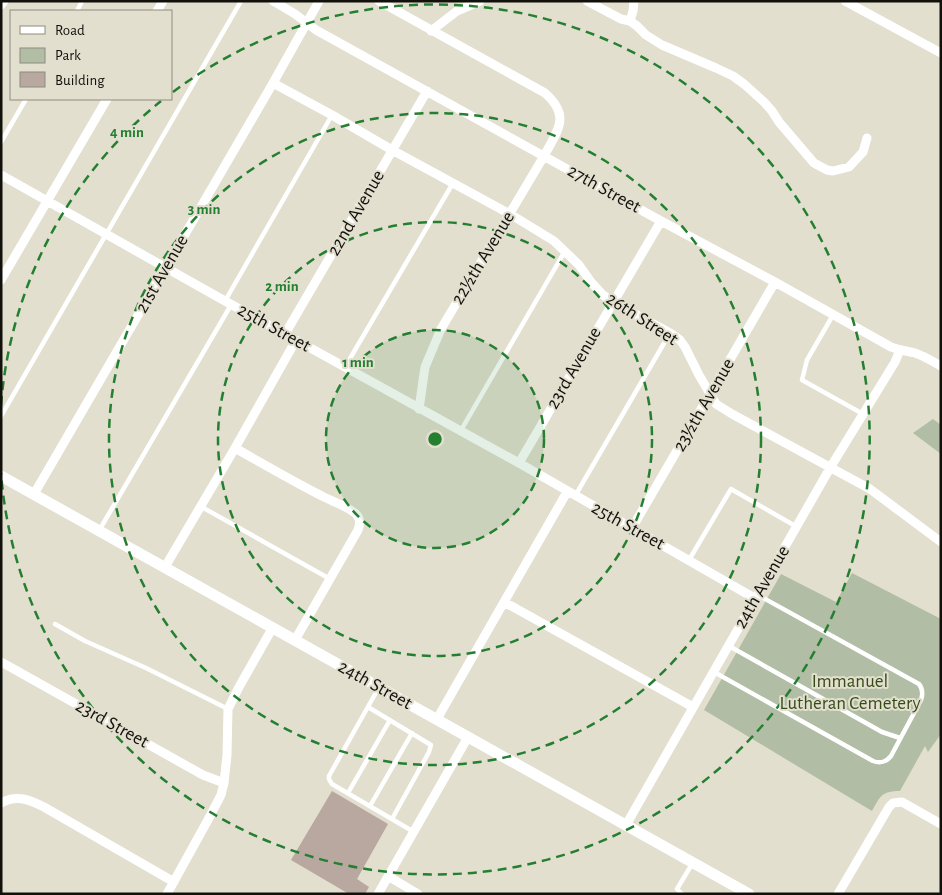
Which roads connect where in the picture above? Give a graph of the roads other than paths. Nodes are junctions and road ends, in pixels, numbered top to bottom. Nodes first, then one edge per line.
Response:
1 (4, 1) edge
2 (241, 1) edge
3 (273, 1) edge
4 (319, 1) edge
5 (379, 1) edge
6 (480, 1) edge
7 (587, 1) edge
8 (634, 1) edge
9 (851, 3) edge
10 (1, 6) edge
11 (630, 21) junction
12 (307, 23) junction
13 (431, 30) junction
14 (941, 54) edge
15 (273, 83) junction
16 (427, 91) junction
17 (25, 100) edge
18 (106, 100) edge
19 (332, 115) junction
20 (867, 138) dead end
21 (1, 142) edge
22 (392, 150) junction
23 (544, 156) junction
24 (1, 175) edge
25 (453, 183) junction
26 (47, 202) junction
27 (510, 214) junction
28 (661, 221) junction
29 (107, 234) junction
30 (565, 251) junction
31 (165, 268) junction
32 (1, 280) edge
33 (775, 282) junction
34 (613, 302) junction
35 (228, 303) junction
36 (833, 315) junction
37 (670, 333) junction
38 (285, 334) junction
39 (296, 340) junction
40 (900, 350) junction
41 (941, 366) edge
42 (344, 367) junction
43 (710, 395) junction
44 (419, 409) junction
45 (863, 414) junction
46 (1, 416) edge
47 (460, 432) junction
48 (235, 448) junction
49 (519, 463) junction
50 (830, 468) junction
51 (1, 476) edge
52 (34, 494) junction
53 (571, 494) junction
54 (200, 506) junction
55 (797, 527) junction
56 (632, 528) junction
57 (99, 531) junction
58 (941, 542) edge
59 (689, 560) junction
60 (165, 567) junction
61 (330, 579) junction
62 (757, 597) junction
63 (504, 602) junction
64 (55, 624) dead end
65 (272, 628) junction
66 (295, 640) junction
67 (729, 646) junction
68 (1, 662) edge
69 (714, 672) junction
70 (379, 687) junction
71 (368, 707) junction
72 (694, 707) junction
73 (228, 709) junction
74 (436, 719) junction
75 (390, 720) junction
76 (412, 733) junction
77 (468, 737) junction
78 (900, 738) junction
79 (224, 783) junction
80 (348, 793) junction
81 (1, 803) edge
82 (370, 806) junction
83 (392, 819) junction
84 (941, 824) edge
85 (626, 825) junction
86 (414, 832) junction
87 (693, 862) junction
88 (388, 876) junction
89 (174, 882) junction
90 (736, 891) edge
91 (167, 894) edge
92 (378, 894) edge
93 (418, 894) edge
94 (682, 894) edge
95 (749, 894) edge
96 (838, 894) edge

1 - 10 street
2 - 29 lane
3 - 12 street, 27th Street
4 - 12 street, 21st Avenue
5 - 13 street
6 - 13 street
7 - 11 street
8 - 11 street
9 - 14 street
11 - 20 street
12 - 15 street, 21st Avenue
12 - 16 street, 27th Street
13 - 23 street, 22½th Avenue
15 - 19 street, 26th Street
15 - 31 street, 21st Avenue
16 - 22 street, 22nd Avenue
16 - 23 street, 27th Street
17 - 21 lane
18 - 26 street
19 - 22 street, 26th Street
19 - 35 lane
22 - 25 street, 26th Street
22 - 38 street, 22nd Avenue
23 - 27 street, 22½th Avenue
23 - 28 street, 27th Street
24 - 26 street, 25th Street
25 - 27 street, 26th Street
25 - 42 lane
26 - 29 street, 25th Street
26 - 32 street
27 - 30 street, 26th Street
27 - 44 street, 22½th Avenue
28 - 33 street, 27th Street
28 - 34 street, 23rd Avenue
29 - 31 street, 25th Street
29 - 46 lane
30 - 34 street, 26th Street
30 - 47 lane
31 - 35 street, 25th Street
31 - 52 street, 21st Avenue
33 - 36 street, 27th Street
33 - 43 street, 23½th Avenue
34 - 37 street, 26th Street
34 - 49 street, 23rd Avenue
35 - 38 street, 25th Street
35 - 57 lane
36 - 40 street, 27th Street
36 - 45 lane
37 - 43 street, 26th Street
37 - 53 lane
38 - 39 street, 25th Street
39 - 42 street, 25th Street
39 - 48 street
40 - 41 street, 27th Street
40 - 45 street, 24th Avenue
42 - 44 street, 25th Street
43 - 50 street, 26th Street
43 - 56 street, 23½th Avenue
44 - 47 street, 25th Street
45 - 50 street, 24th Avenue
47 - 49 street, 25th Street
48 - 54 street
48 - 61 street
49 - 53 street, 25th Street
50 - 55 street, 24th Avenue
50 - 58 street, 26th Street
51 - 52 street, 24th Street
52 - 57 street, 24th Street
53 - 56 street, 25th Street
53 - 63 street
54 - 60 street
54 - 61 lane
55 - 59 lane
55 - 62 street, 24th Avenue
56 - 59 street, 25th Street
57 - 60 street, 24th Street
59 - 62 street, 25th Street
60 - 65 street, 24th Street
61 - 66 street
62 - 67 street, 24th Avenue
62 - 78 lane
63 - 72 street
63 - 74 street
64 - 73 lane
65 - 66 street, 24th Street
65 - 73 street
66 - 70 street, 24th Street
67 - 69 street, 24th Avenue
67 - 78 lane
68 - 79 street, 23rd Street
69 - 72 street, 24th Avenue
69 - 78 lane
70 - 71 lane
70 - 74 street, 24th Street
71 - 75 lane
71 - 80 lane
72 - 85 street, 24th Avenue
73 - 79 street
74 - 77 street, 24th Street
75 - 76 lane
75 - 80 lane
76 - 82 lane
76 - 83 lane
77 - 85 street, 24th Street
77 - 86 street
79 - 89 street
80 - 82 lane
81 - 89 street
82 - 83 lane
83 - 86 lane
84 - 96 street
85 - 87 street, 24th Street
86 - 88 street
87 - 90 street, 24th Street
87 - 94 lane
88 - 92 street
88 - 93 street
89 - 91 street
90 - 95 street, 24th Street

